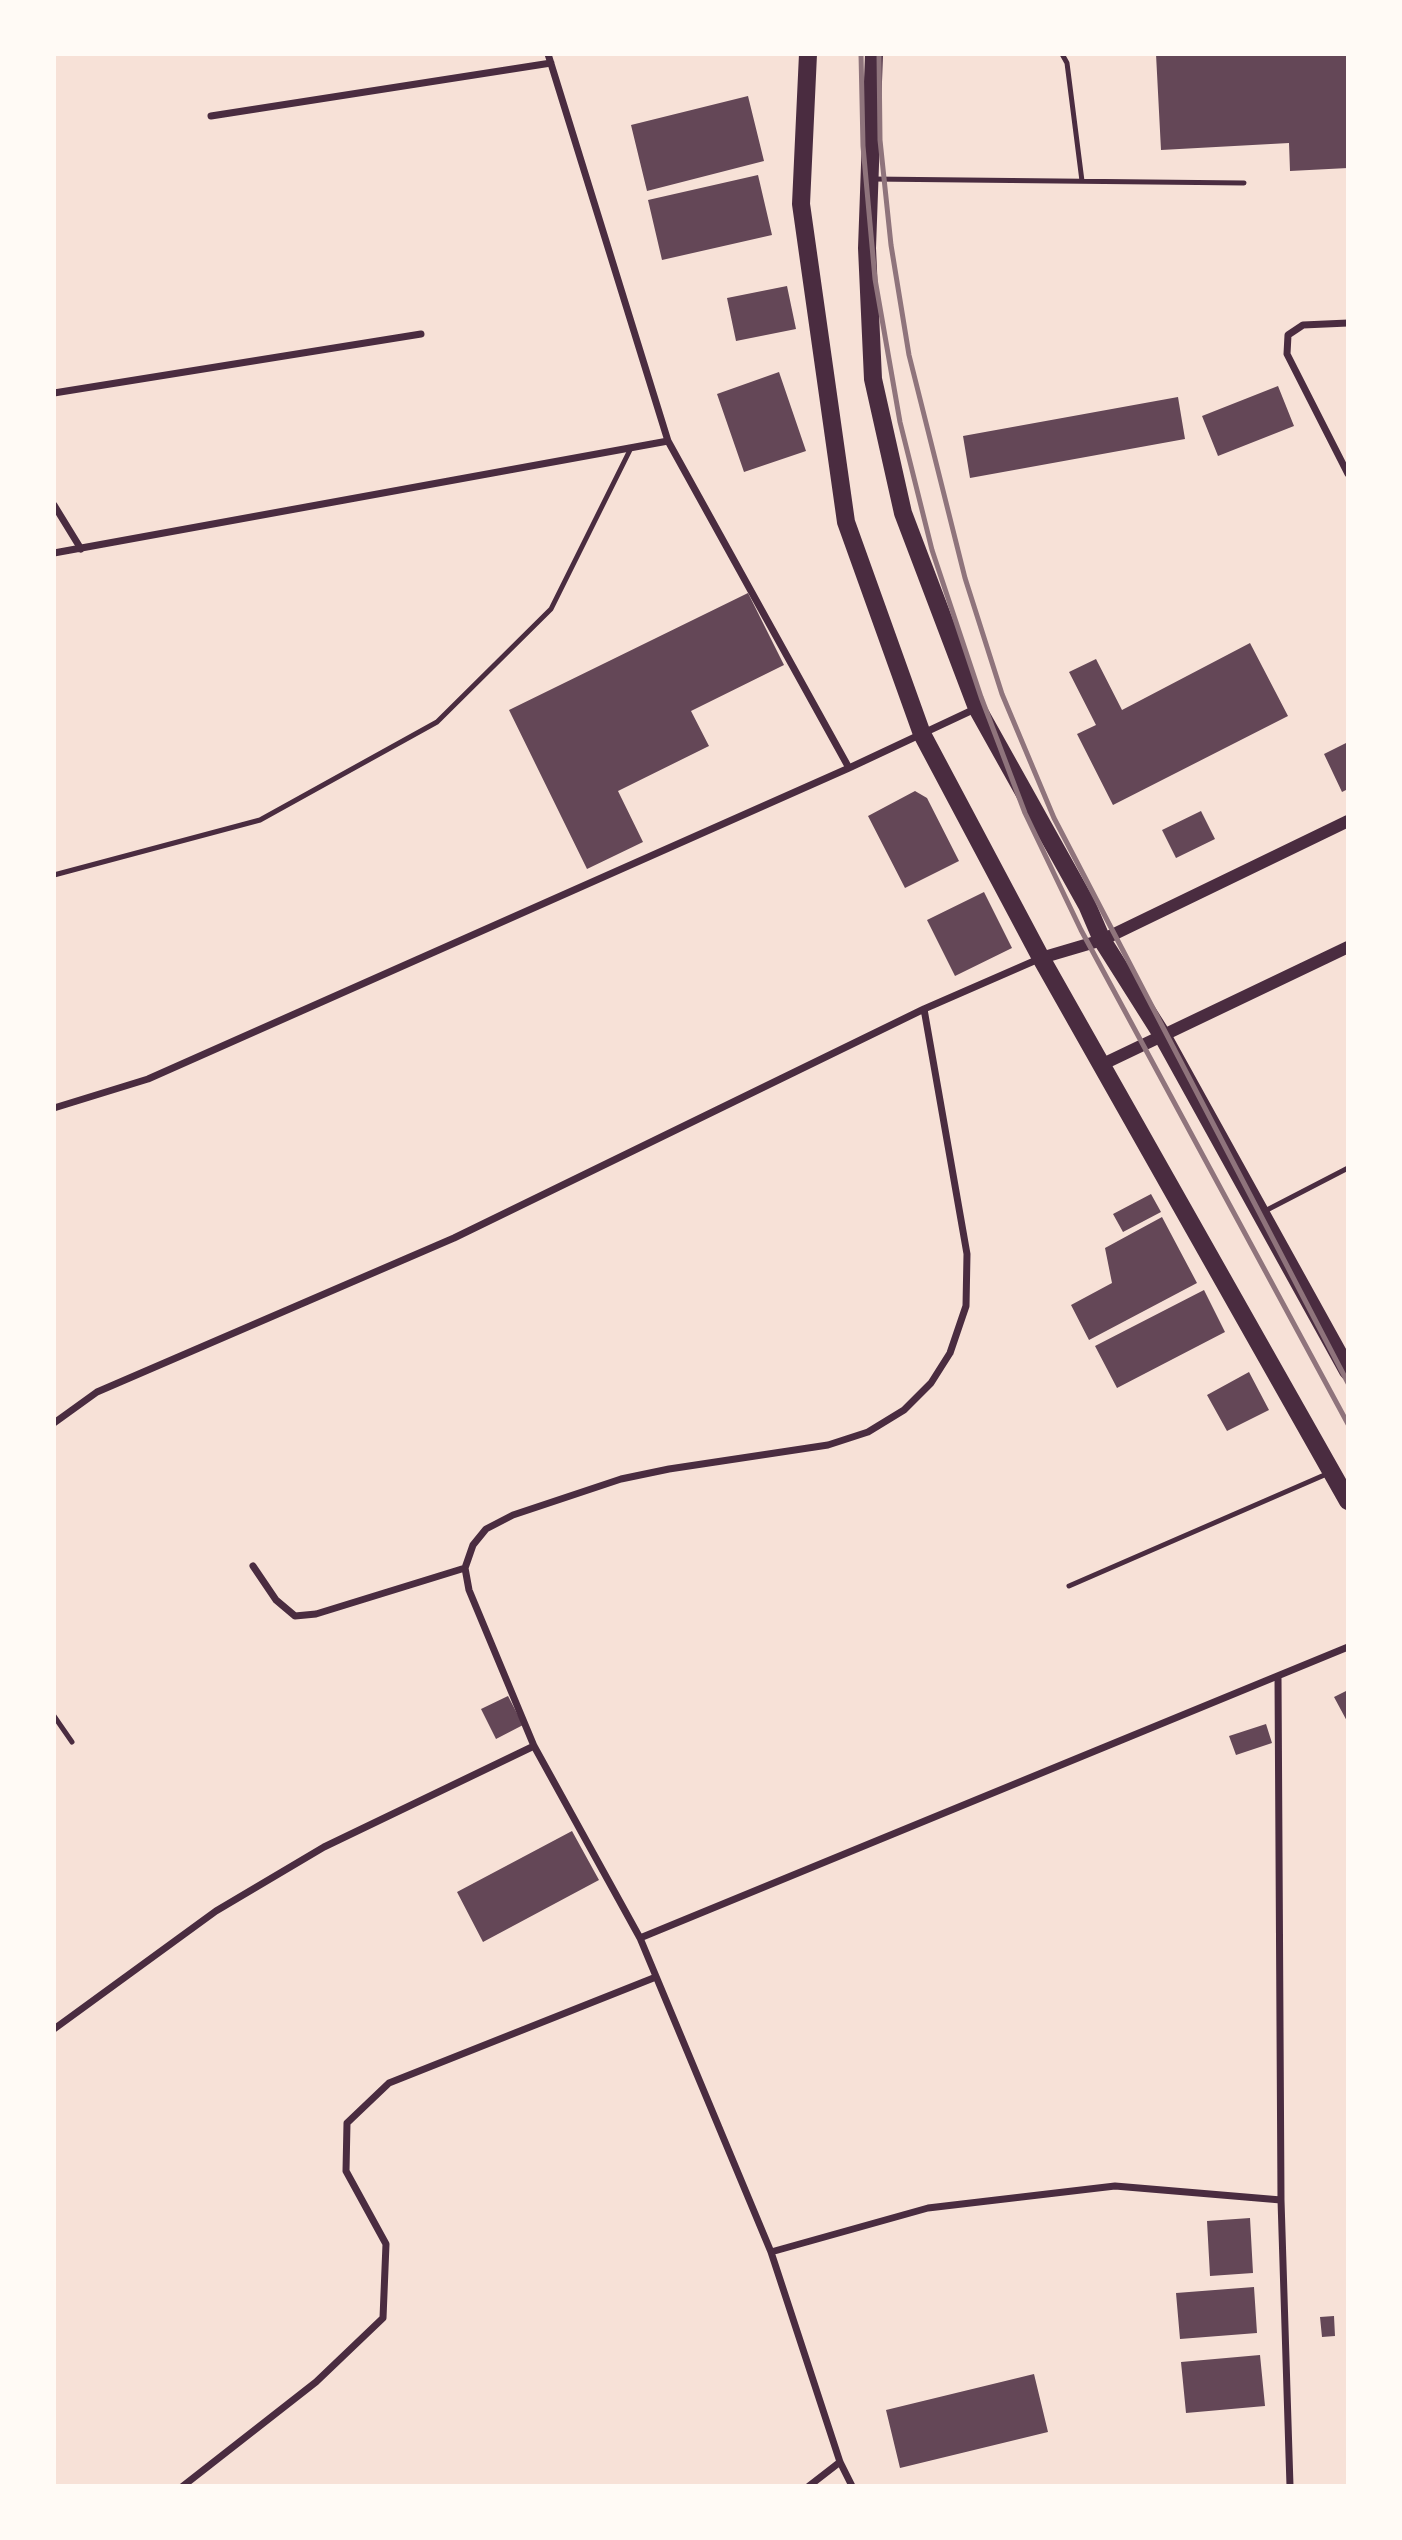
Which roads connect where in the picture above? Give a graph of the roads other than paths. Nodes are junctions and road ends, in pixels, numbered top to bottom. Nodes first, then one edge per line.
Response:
1 (548, 54) edge
2 (808, 54) edge
3 (874, 54) edge
4 (1062, 54) edge
5 (551, 63) junction
6 (211, 116) dead end
7 (869, 179) junction
8 (1082, 181) junction
9 (1244, 183) dead end
10 (1348, 323) edge
11 (421, 334) dead end
12 (54, 393) edge
13 (668, 442) junction
14 (631, 448) junction
15 (1348, 474) edge
16 (54, 505) edge
17 (81, 549) junction
18 (54, 553) edge
19 (977, 708) junction
20 (922, 734) junction
21 (849, 768) junction
22 (1348, 821) edge
23 (54, 874) edge
24 (1102, 940) junction
25 (1348, 947) edge
26 (1041, 958) junction
27 (923, 1009) junction
28 (1162, 1035) junction
29 (1101, 1065) junction
30 (54, 1108) edge
31 (1348, 1168) edge
32 (1261, 1213) junction
33 (1348, 1371) edge
34 (54, 1423) edge
35 (1331, 1472) junction
36 (1348, 1501) edge
37 (253, 1566) dead end
38 (465, 1568) junction
39 (1069, 1586) dead end
40 (1348, 1647) edge
41 (1278, 1677) junction
42 (54, 1716) edge
43 (72, 1742) dead end
44 (534, 1746) junction
45 (640, 1938) junction
46 (656, 1977) junction
47 (54, 2029) edge
48 (1281, 2200) junction
49 (771, 2252) junction
50 (840, 2462) junction
51 (184, 2486) edge
52 (809, 2486) edge
53 (852, 2486) edge
54 (1290, 2486) edge

1 - 5 street
2 - 20 main road
3 - 7 main road
4 - 8 lane
5 - 6 street
5 - 13 street
7 - 8 lane
7 - 19 main road
8 - 9 lane
10 - 15 street
11 - 12 street
13 - 14 street
13 - 21 street
14 - 17 street
14 - 23 lane
16 - 17 street
17 - 18 street
19 - 20 street
19 - 24 main road
20 - 21 street
20 - 26 main road
21 - 30 street
22 - 24 street
24 - 26 street
24 - 28 main road
25 - 28 street
26 - 27 street
26 - 29 main road
27 - 34 street
27 - 38 street
28 - 29 street
28 - 32 main road
29 - 35 main road
31 - 32 lane
32 - 33 main road
35 - 36 main road
35 - 39 lane
37 - 38 street
38 - 44 street
40 - 41 street
41 - 45 street
41 - 48 street
42 - 43 lane
44 - 45 street
44 - 47 street
45 - 46 street
46 - 49 street
46 - 51 street
48 - 49 street
48 - 54 street
49 - 50 street
50 - 52 street
50 - 53 street

